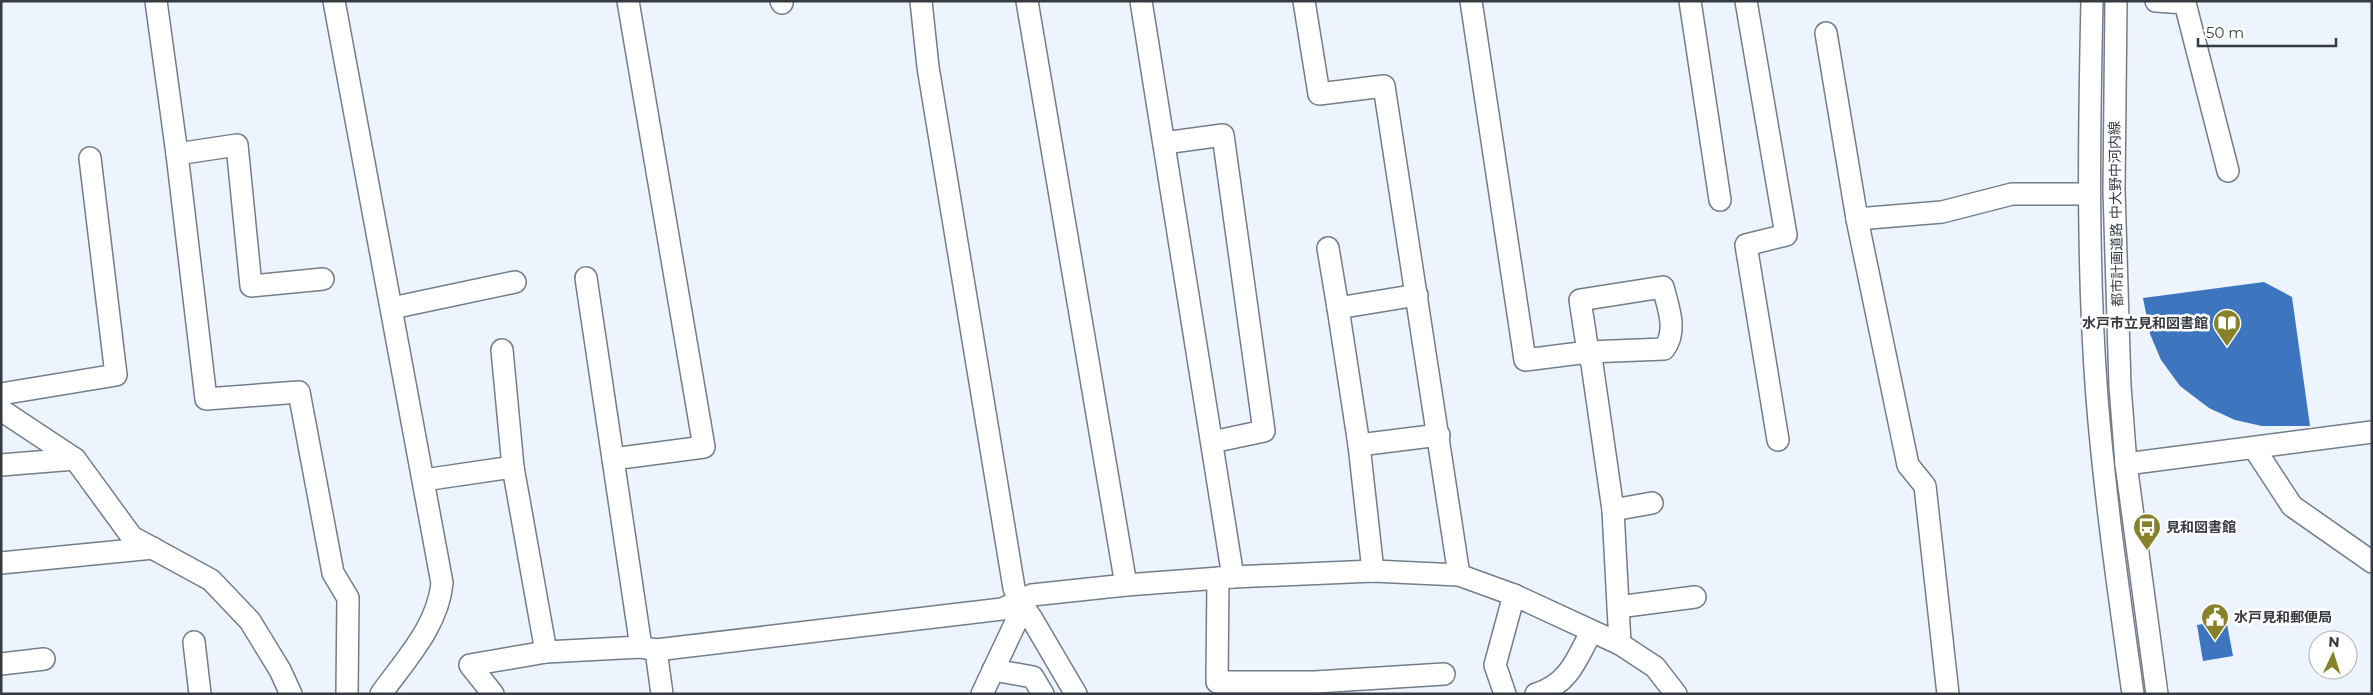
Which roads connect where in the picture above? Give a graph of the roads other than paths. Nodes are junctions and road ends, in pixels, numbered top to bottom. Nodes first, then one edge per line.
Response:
1 (156, 1) edge
2 (334, 1) edge
3 (628, 1) edge
4 (921, 1) edge
5 (1027, 1) edge
6 (1141, 1) edge
7 (1304, 1) edge
8 (1471, 1) edge
9 (1690, 1) edge
10 (1746, 1) edge
11 (2092, 1) edge
12 (2116, 1) edge
13 (2156, 1) edge
14 (1826, 32) dead end
15 (1164, 144) junction
16 (177, 154) junction
17 (90, 158) dead end
18 (2228, 171) dead end
19 (2088, 194) junction
20 (1720, 200) dead end
21 (1857, 219) junction
22 (1328, 248) dead end
23 (586, 278) dead end
24 (323, 279) dead end
25 (516, 282) dead end
26 (1417, 295) junction
27 (392, 308) junction
28 (1338, 308) junction
29 (502, 350) dead end
30 (1588, 352) junction
31 (1, 394) edge
32 (1, 410) edge
33 (2372, 432) edge
34 (1439, 435) junction
35 (1778, 440) dead end
36 (1212, 442) junction
37 (1359, 445) junction
38 (2254, 448) junction
39 (75, 459) junction
40 (613, 459) junction
41 (2126, 464) junction
42 (1, 465) edge
43 (513, 467) junction
44 (424, 480) junction
45 (1652, 503) dead end
46 (1613, 510) junction
47 (153, 548) junction
48 (2372, 562) edge
49 (1, 563) edge
50 (1373, 571) junction
51 (1459, 575) junction
52 (1226, 578) junction
53 (1126, 585) junction
54 (1514, 595) junction
55 (1695, 597) dead end
56 (1019, 600) junction
57 (1618, 607) junction
58 (1591, 632) junction
59 (194, 642) dead end
60 (1620, 644) junction
61 (649, 649) junction
62 (546, 652) junction
63 (44, 659) dead end
64 (1, 664) edge
65 (993, 670) junction
66 (1444, 674) dead end
67 (2157, 692) edge
68 (200, 694) edge
69 (291, 694) edge
70 (347, 694) edge
71 (381, 694) edge
72 (493, 694) edge
73 (662, 694) edge
74 (982, 694) edge
75 (1043, 694) edge
76 (1076, 694) edge
77 (1505, 694) edge
78 (1536, 694) edge
79 (1676, 694) edge
80 (1948, 694) edge
81 (2133, 694) edge

1 - 16 street
2 - 27 street
3 - 40 street
4 - 56 street
5 - 53 street
6 - 15 street
7 - 26 street
8 - 30 street
9 - 20 street
10 - 35 street
11 - 19 street, 都市計画道路 中大野中河内線
12 - 41 street, 都市計画道路 中大野中河内線
13 - 18 street
14 - 21 street
15 - 36 street
15 - 36 street
16 - 24 street
16 - 70 street
17 - 31 street
19 - 21 street
19 - 81 street, 都市計画道路 中大野中河内線
21 - 80 street
22 - 28 street
23 - 40 street
25 - 27 street
26 - 28 street
26 - 34 street
27 - 44 street
28 - 37 street
29 - 43 street
30 - 30 street
30 - 46 street
32 - 39 street
33 - 38 street
34 - 37 street
34 - 51 street
36 - 52 street
37 - 50 street
38 - 41 street
38 - 48 street
39 - 42 street
39 - 47 street
40 - 61 street
41 - 67 street, 都市計画道路 中大野中河内線
43 - 44 street
43 - 62 street
44 - 71 street
45 - 46 street
46 - 57 street
47 - 49 street
47 - 69 street
50 - 51 street
50 - 52 street
51 - 54 street
52 - 53 street
52 - 66 street
53 - 56 street
54 - 58 street
54 - 77 street
55 - 57 street
56 - 61 street
56 - 65 street
56 - 76 street
57 - 60 street
58 - 60 street
58 - 78 street
59 - 68 street
60 - 79 street
61 - 62 street
61 - 73 street
62 - 72 street
63 - 64 street
65 - 74 street
65 - 75 street
67 - 81 street

